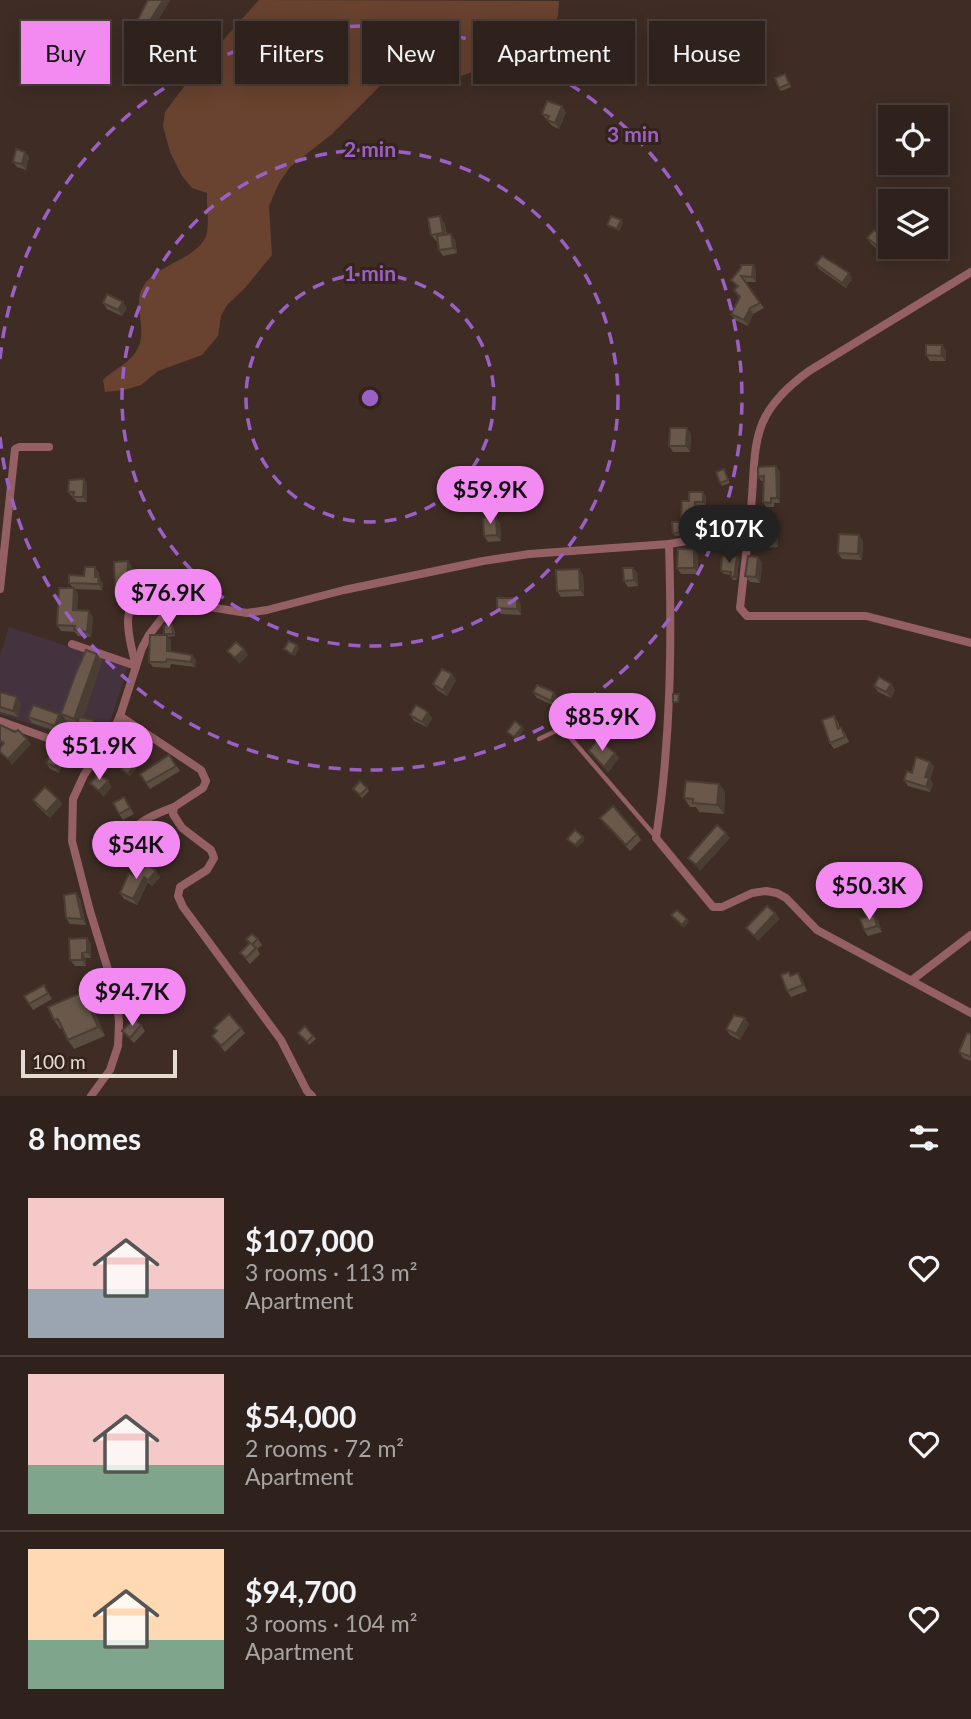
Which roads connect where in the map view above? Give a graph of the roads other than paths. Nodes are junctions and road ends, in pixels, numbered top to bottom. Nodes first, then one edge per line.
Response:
1 (971, 272) edge
2 (48, 447) dead end
3 (750, 519) junction
4 (669, 544) junction
5 (186, 583) dead end
6 (0, 589) edge
7 (971, 643) edge
8 (72, 645) dead end
9 (136, 666) junction
10 (120, 716) junction
11 (0, 721) edge
12 (539, 739) dead end
13 (97, 756) junction
14 (174, 807) junction
15 (656, 838) junction
16 (147, 862) edge
17 (971, 935) edge
18 (912, 980) junction
19 (971, 1013) edge
20 (91, 1096) edge
21 (312, 1096) edge

1 - 3 street
2 - 6 street
3 - 4 street
3 - 7 street
4 - 9 street
4 - 15 street
5 - 9 street
8 - 9 street
9 - 10 street
10 - 13 street
10 - 14 street
11 - 13 street
12 - 15 lane
13 - 20 street
14 - 16 street
14 - 21 street
15 - 18 street
17 - 18 street
18 - 19 street

